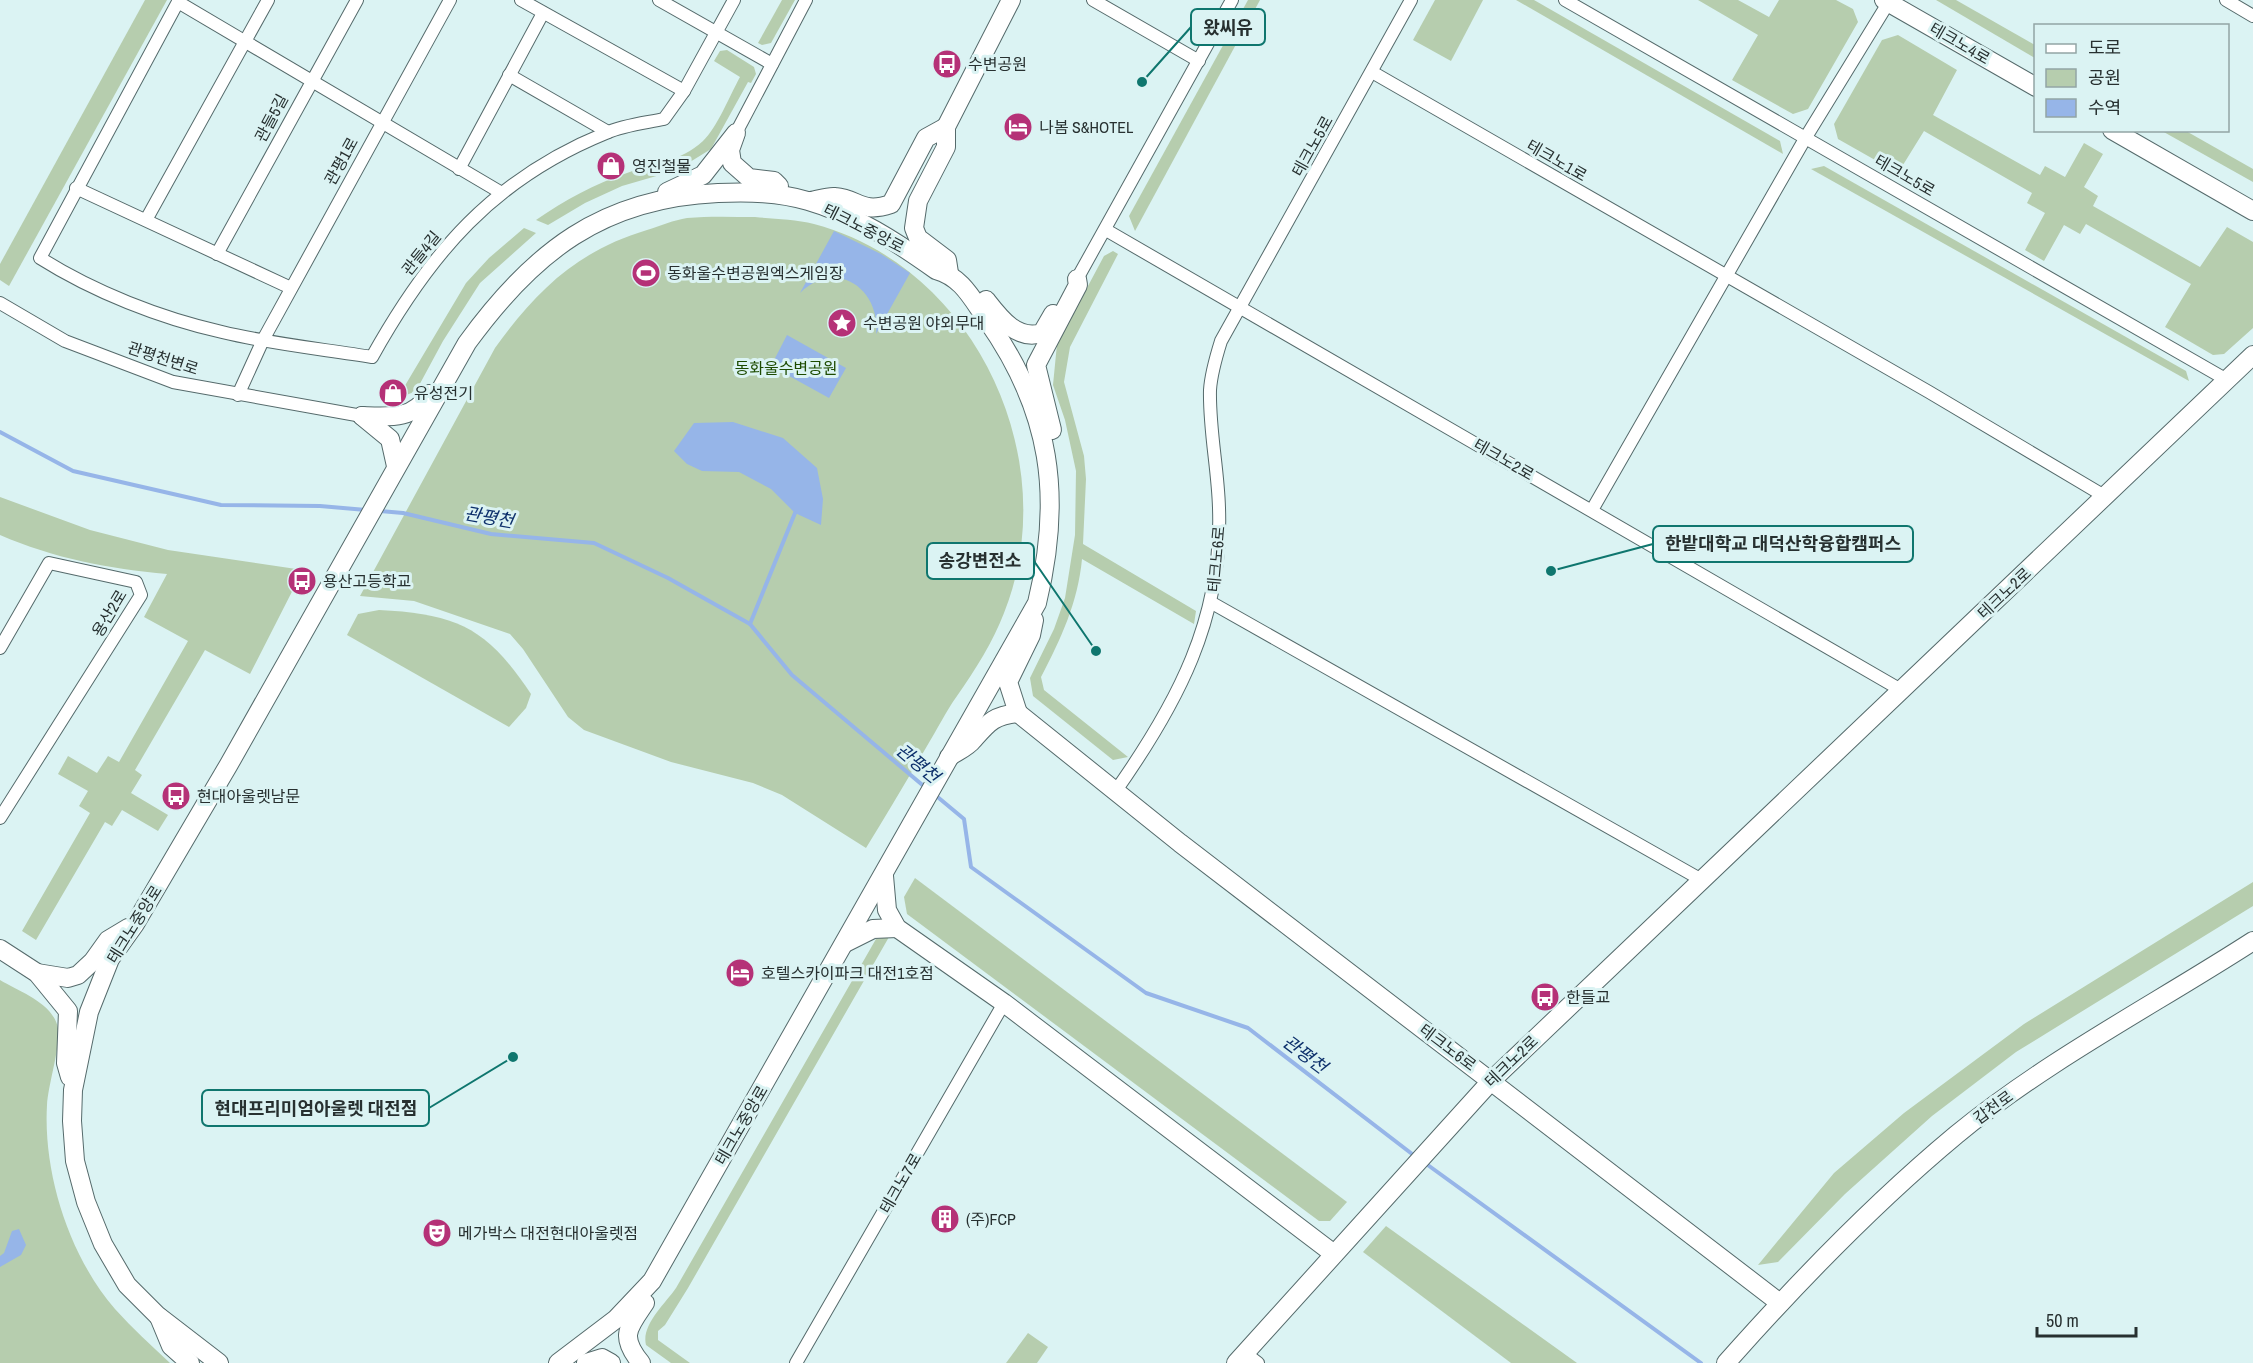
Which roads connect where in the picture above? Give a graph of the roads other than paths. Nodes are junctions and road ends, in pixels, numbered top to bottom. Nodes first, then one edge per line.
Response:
1 (268, 0) edge
2 (357, 0) edge
3 (450, 0) edge
4 (521, 0) edge
5 (658, 0) edge
6 (734, 0) edge
7 (806, 0) edge
8 (1011, 0) edge
9 (1093, 0) edge
10 (1232, 0) edge
11 (1411, 0) edge
12 (1565, 0) edge
13 (178, 1) edge
14 (1887, 1) edge
15 (2231, 3) edge
16 (543, 14) junction
17 (2253, 16) edge
18 (716, 34) junction
19 (244, 42) junction
20 (1199, 61) junction
21 (772, 64) junction
22 (1372, 72) junction
23 (509, 75) junction
24 (310, 80) junction
25 (2034, 86) edge
26 (684, 91) junction
27 (381, 123) junction
28 (946, 127) junction
29 (608, 132) junction
30 (2115, 132) edge
31 (736, 133) junction
32 (1806, 137) junction
33 (459, 169) junction
34 (76, 188) junction
35 (500, 192) junction
36 (789, 196) junction
37 (811, 201) junction
38 (639, 206) junction
39 (2253, 211) edge
40 (146, 220) junction
41 (1106, 230) junction
42 (217, 254) junction
43 (949, 273) junction
44 (1726, 276) junction
45 (1077, 279) junction
46 (966, 287) junction
47 (291, 288) junction
48 (0, 303) edge
49 (1239, 307) junction
50 (263, 340) junction
51 (2253, 355) edge
52 (2227, 380) junction
53 (444, 384) junction
54 (238, 394) junction
55 (363, 416) junction
56 (398, 455) junction
57 (1051, 478) junction
58 (2106, 497) junction
59 (1592, 510) junction
60 (1037, 603) junction
61 (1212, 603) junction
62 (0, 648) edge
63 (1902, 690) junction
64 (1018, 713) junction
65 (947, 758) junction
66 (1115, 792) junction
67 (0, 818) edge
68 (888, 868) junction
69 (1700, 879) junction
70 (135, 924) junction
71 (897, 928) junction
72 (2253, 940) edge
73 (845, 943) junction
74 (0, 949) edge
75 (37, 973) junction
76 (1004, 1003) junction
77 (1492, 1080) junction
78 (73, 1090) junction
79 (1334, 1254) junction
80 (652, 1281) junction
81 (1780, 1302) junction
82 (158, 1316) junction
83 (1246, 1360) edge
84 (190, 1363) edge
85 (219, 1363) edge
86 (558, 1363) edge
87 (586, 1363) edge
88 (611, 1363) edge
89 (641, 1363) edge
90 (796, 1363) edge
91 (1726, 1363) edge

1 - 19 street
2 - 24 street, 관들5길
3 - 27 street, 관평1로
4 - 16 street
5 - 18 street
6 - 18 street, 관들4길
7 - 21 street
8 - 28 main road
9 - 20 street
10 - 20 street
11 - 22 street, 테크노5로
12 - 32 street, 테크노5로
13 - 19 street
13 - 34 street
14 - 25 main road, 테크노4로
14 - 32 street
15 - 17 street
16 - 23 street
16 - 26 street
18 - 21 street
18 - 26 street, 관들4길
19 - 24 street
19 - 40 street
20 - 41 street
21 - 31 street
22 - 44 street, 테크노1로
22 - 49 street, 테크노5로
23 - 29 street
23 - 33 street
24 - 27 street
24 - 42 street, 관들5길
26 - 29 street, 관들4길
27 - 33 street
27 - 47 street, 관평1로
28 - 37 main road
28 - 43 main road
29 - 35 street, 관들4길
30 - 39 main road
31 - 36 main road
31 - 38 main road
32 - 44 street
32 - 52 street, 테크노5로
33 - 35 street
34 - 40 street
34 - 50 street
35 - 50 street, 관들4길
36 - 37 main road, 테크노중앙로
36 - 38 main road, 테크노중앙로
37 - 43 main road, 테크노중앙로
38 - 53 main road, 테크노중앙로
40 - 42 street
41 - 45 street
41 - 49 street, 테크노2로
42 - 47 street
43 - 46 main road, 테크노중앙로
44 - 58 street, 테크노1로
44 - 59 street
45 - 46 main road
45 - 57 main road
46 - 57 main road, 테크노중앙로
47 - 50 street, 관평1로
48 - 54 street, 관평천변로
49 - 59 street, 테크노2로
49 - 61 street, 테크노6로
50 - 54 street, 관평1로
51 - 52 main road, 테크노2로
52 - 58 main road, 테크노2로
53 - 55 main road
53 - 56 main road, 테크노중앙로
54 - 55 street, 관평천변로
55 - 56 main road
56 - 70 main road, 테크노중앙로
57 - 60 main road, 테크노중앙로
58 - 63 main road, 테크노2로
59 - 63 street, 테크노2로
60 - 64 main road
60 - 65 main road, 테크노중앙로
61 - 66 street, 테크노6로
61 - 69 street
62 - 67 street, 용산2로
63 - 69 main road, 테크노2로
64 - 65 main road
64 - 66 main road, 테크노6로
65 - 68 main road, 테크노중앙로
66 - 77 main road, 테크노6로
68 - 71 main road
68 - 73 main road, 테크노중앙로
69 - 77 main road, 테크노2로
70 - 75 main road
70 - 78 main road, 테크노중앙로
71 - 73 main road
71 - 76 main road
72 - 81 main road, 갑천로
73 - 80 main road, 테크노중앙로
74 - 75 main road
75 - 78 main road
76 - 79 main road
76 - 90 street, 테크노7로
77 - 79 main road, 테크노2로
77 - 81 main road, 테크노6로
78 - 82 main road, 테크노중앙로
79 - 83 main road, 테크노2로
80 - 86 main road, 테크노중앙로
80 - 89 main road
81 - 91 main road, 갑천로
82 - 84 main road
82 - 85 main road, 테크노중앙로
87 - 88 main road

